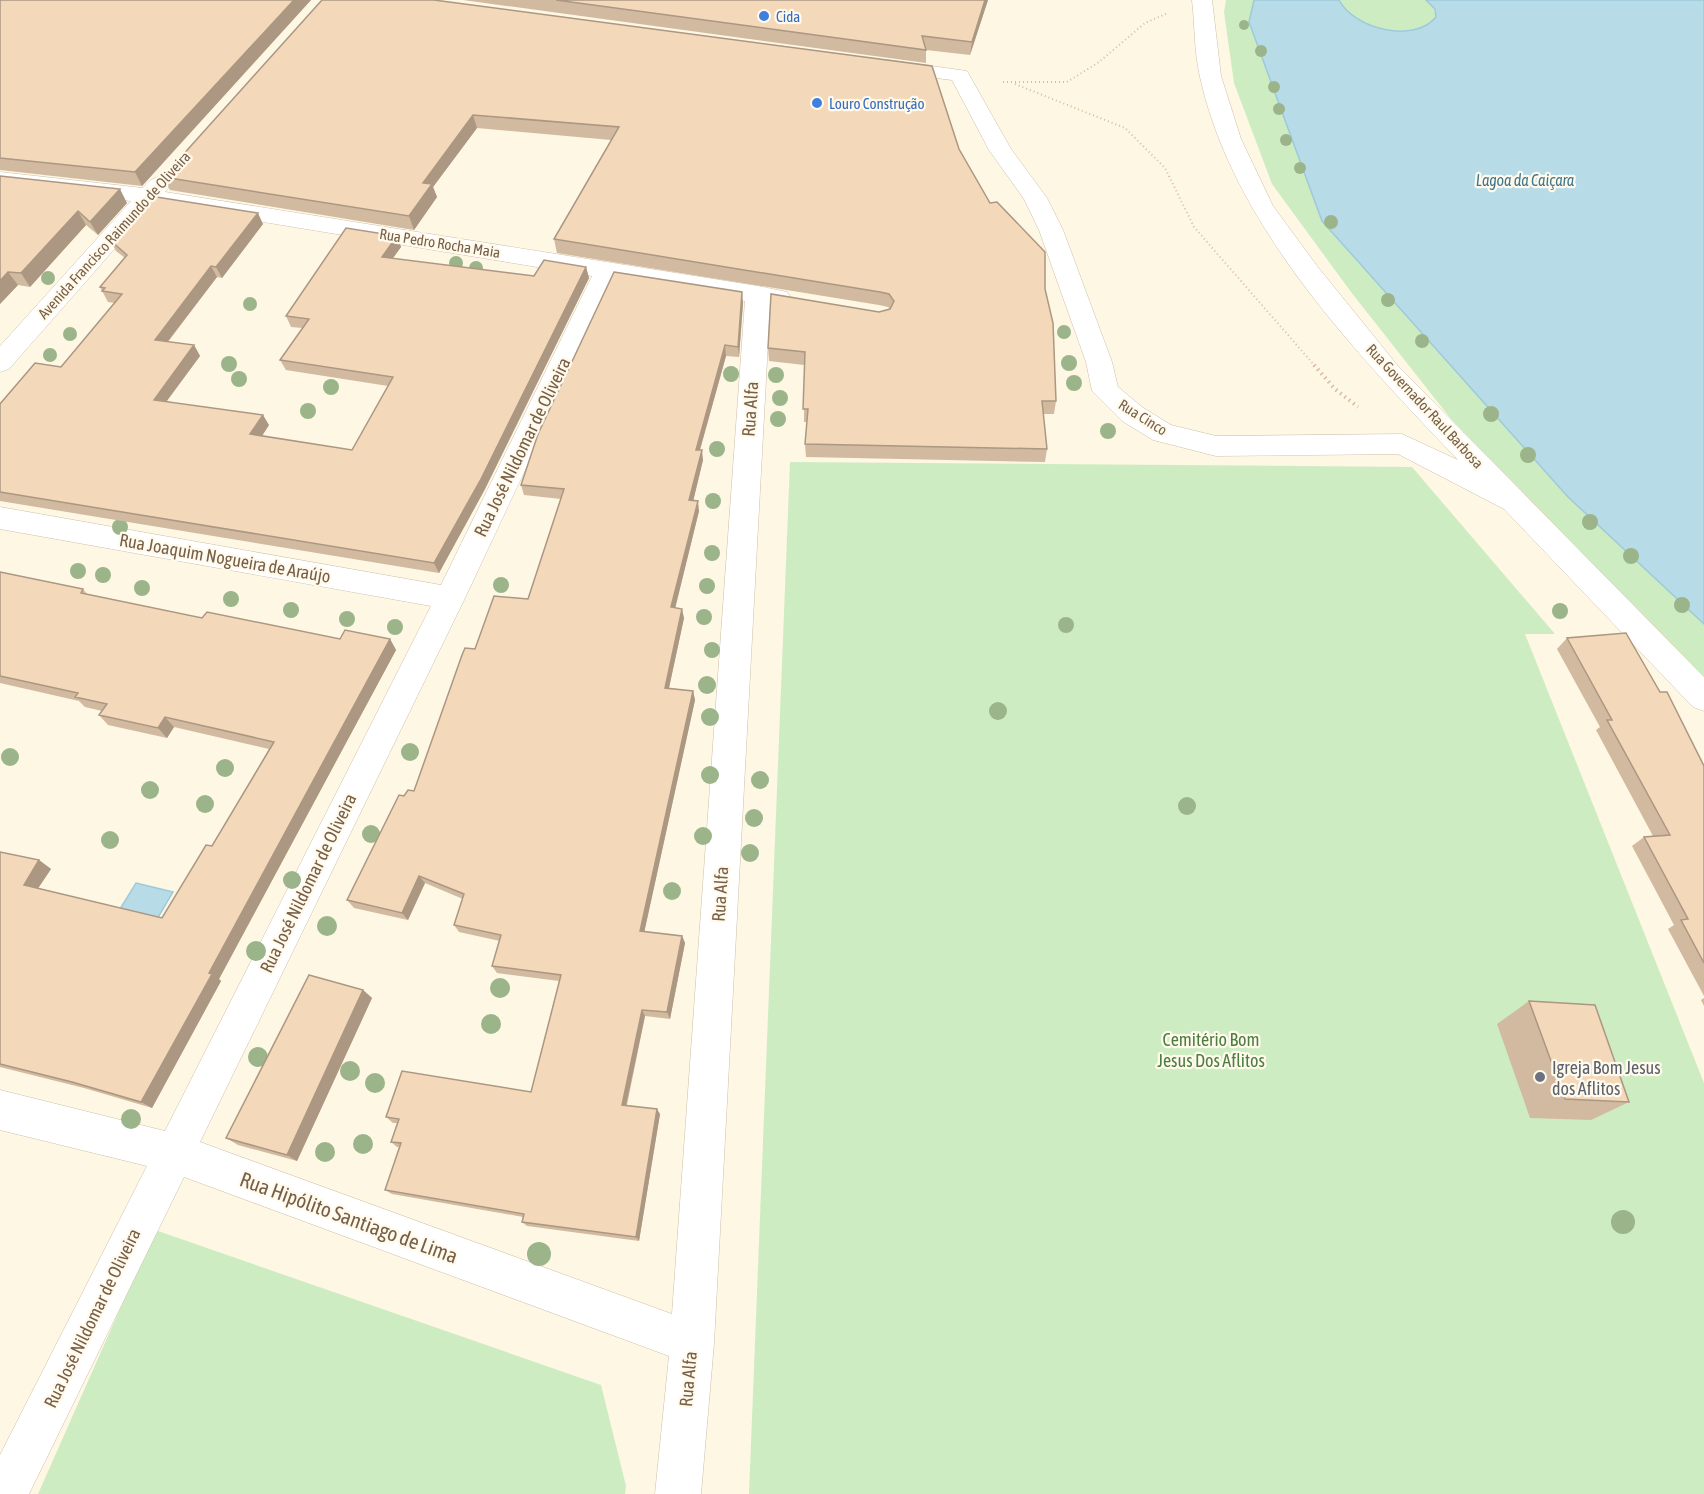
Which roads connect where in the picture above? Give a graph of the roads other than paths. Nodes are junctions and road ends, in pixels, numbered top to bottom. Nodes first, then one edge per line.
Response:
1 (1202, 0) edge
2 (863, 64) edge
3 (173, 169) edge
4 (0, 179) edge
5 (148, 196) junction
6 (607, 270) junction
7 (758, 294) junction
8 (802, 302) edge
9 (0, 363) edge
10 (1519, 504) junction
11 (0, 519) edge
12 (450, 598) junction
13 (1704, 698) edge
14 (0, 1110) edge
15 (174, 1154) junction
16 (692, 1343) junction
17 (5, 1494) edge
18 (678, 1494) edge

1 - 10 street, Rua Governador Raul Barbosa
2 - 10 street, Rua Cinco
3 - 5 street, Avenida Francisco Raimundo de Oliveira
4 - 5 street, Rua Pedro Rocha Maia
5 - 6 street, Rua Pedro Rocha Maia
5 - 9 street, Avenida Francisco Raimundo de Oliveira
6 - 7 street, Rua Pedro Rocha Maia
6 - 12 street, Rua José Nildomar de Oliveira
7 - 8 street, Rua Pedro Rocha Maia
7 - 16 street, Rua Alfa
10 - 13 street, Rua Governador Raul Barbosa
11 - 12 street, Rua Joaquim Nogueira de Araújo
12 - 15 street, Rua José Nildomar de Oliveira
14 - 15 street, Rua Hipólito Santiago de Lima
15 - 16 street, Rua Hipólito Santiago de Lima
15 - 17 street, Rua José Nildomar de Oliveira
16 - 18 street, Rua Alfa

